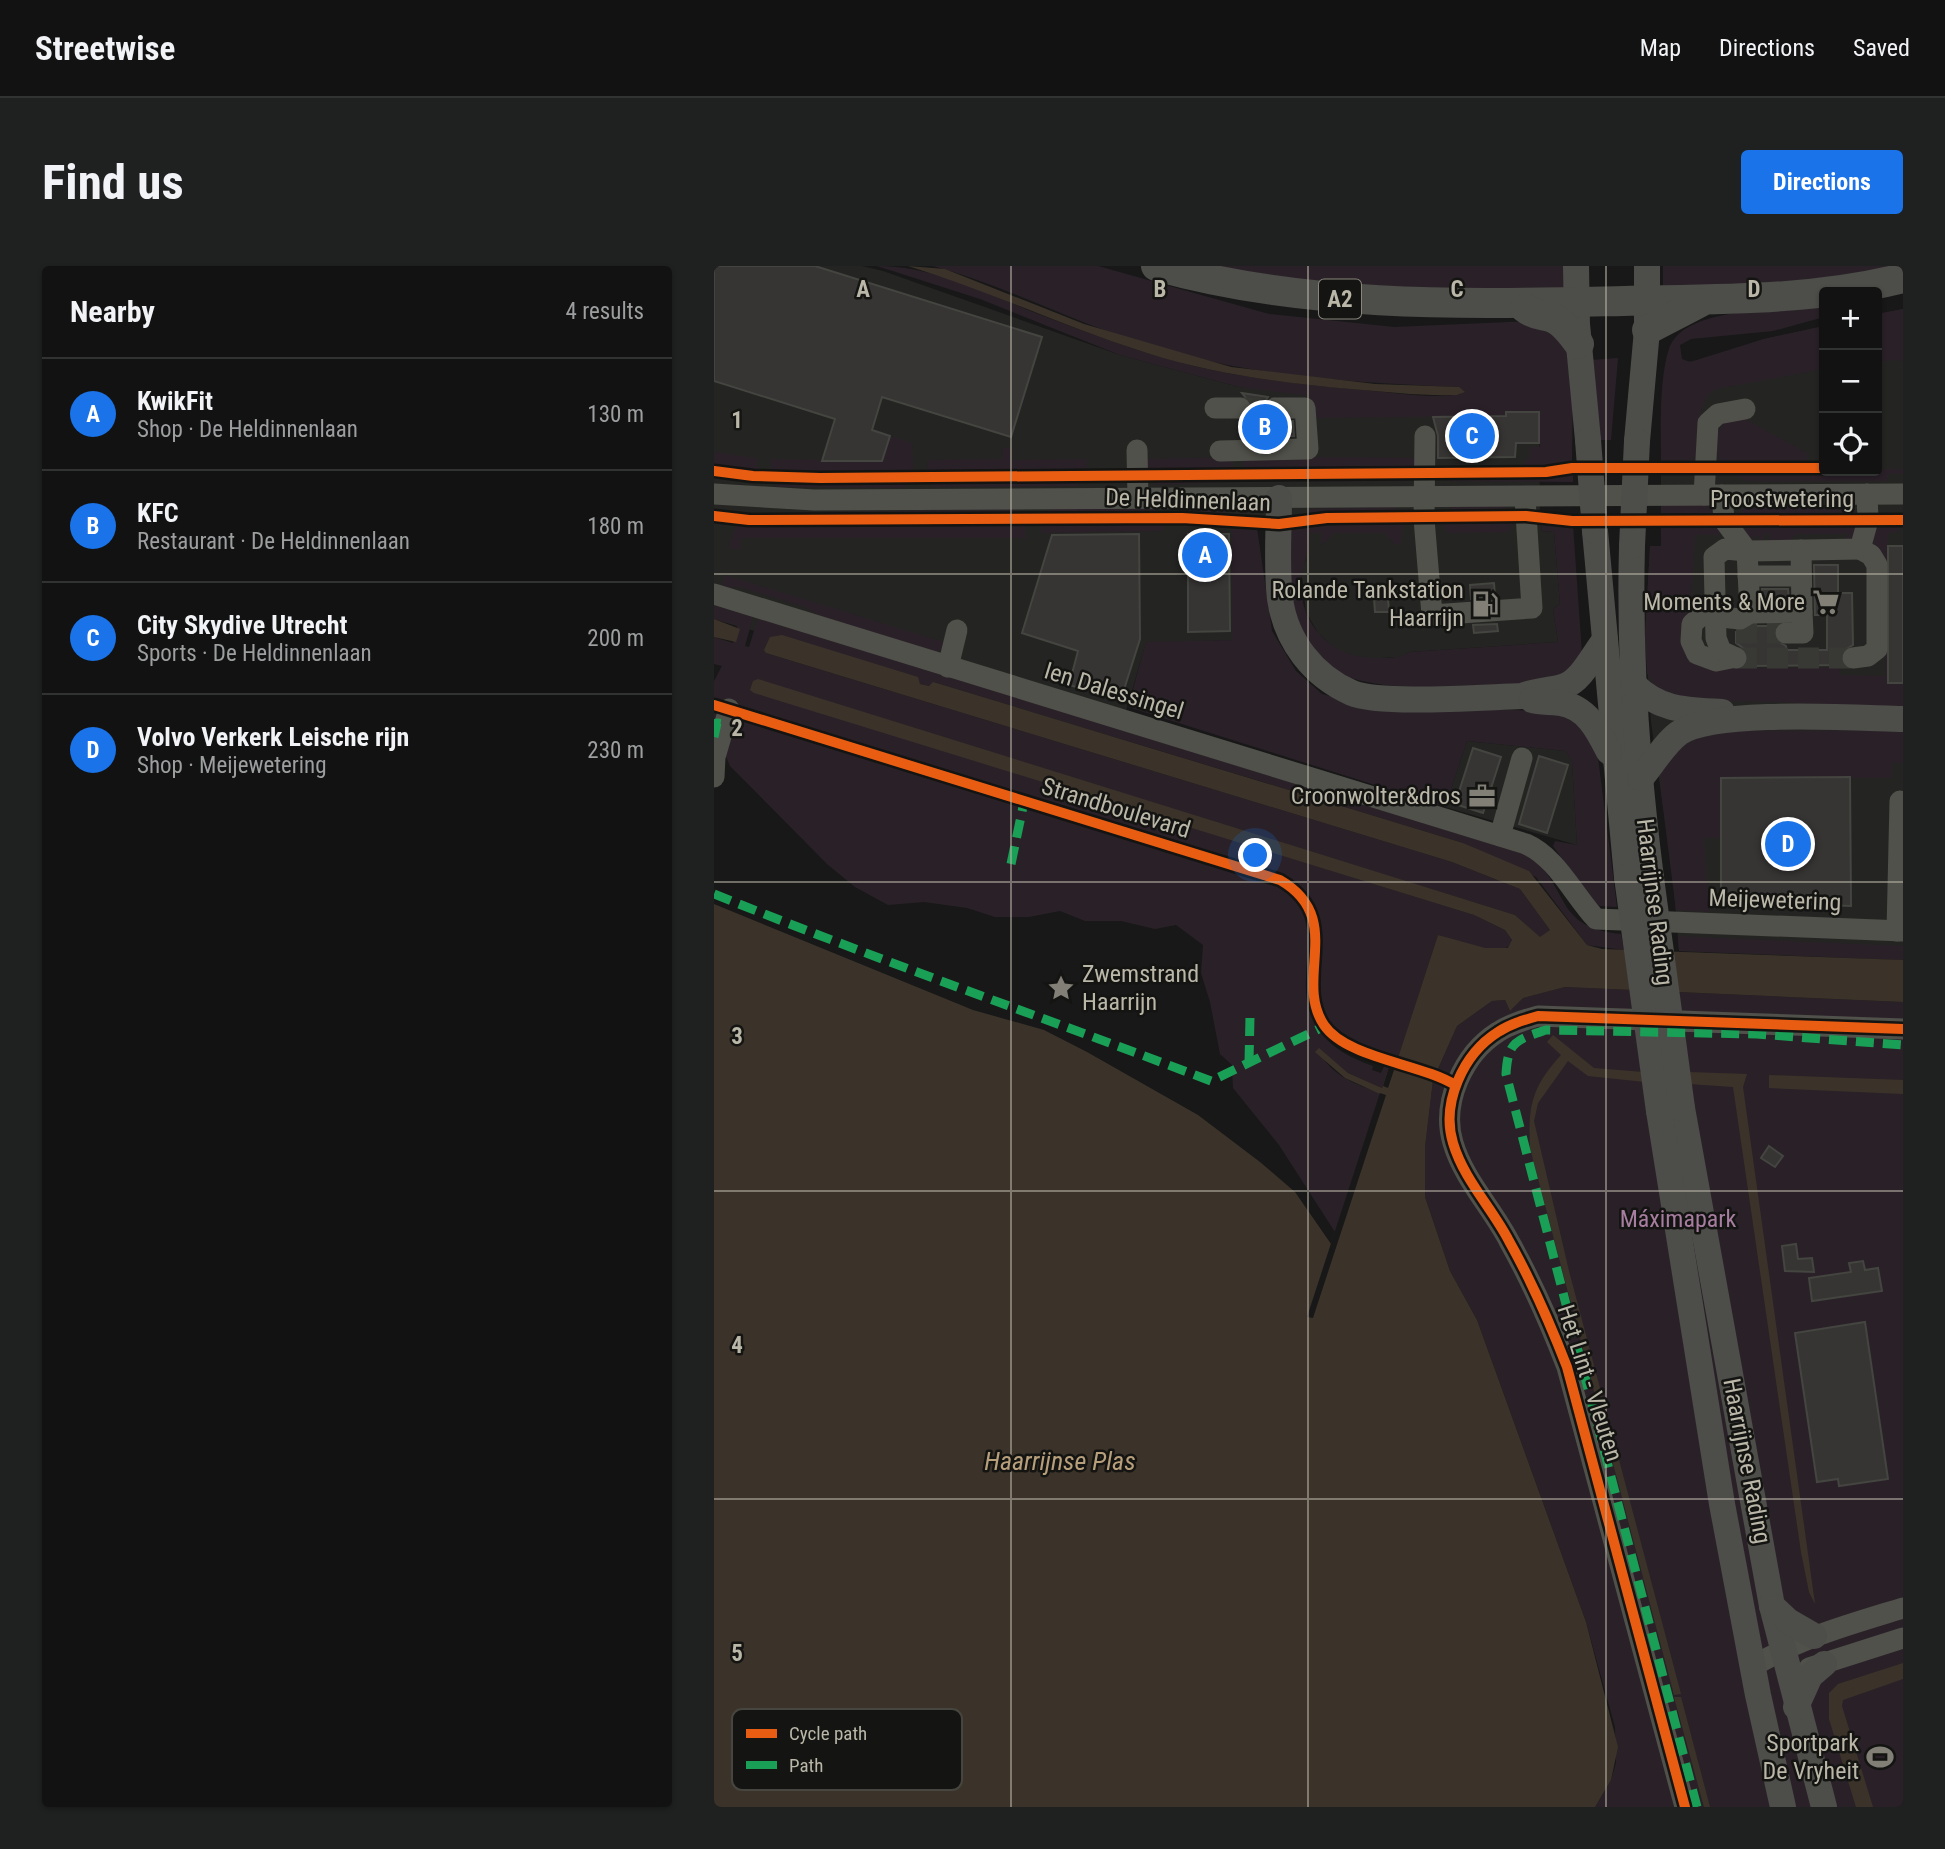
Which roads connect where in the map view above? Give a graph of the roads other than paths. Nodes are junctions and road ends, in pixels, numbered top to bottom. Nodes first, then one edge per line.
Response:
1 (1156, 266) edge
2 (1576, 266) edge
3 (1647, 266) edge
4 (1903, 278) edge
5 (1647, 300) junction
6 (1705, 300) junction
7 (1577, 302) junction
8 (1519, 304) junction
9 (1647, 330) junction
10 (1579, 344) junction
11 (1215, 408) dead end
12 (1240, 408) tunnel mouth
13 (1275, 408) tunnel mouth
14 (1745, 409) dead end
15 (1425, 436) dead end
16 (1137, 450) dead end
17 (1220, 451) dead end
18 (714, 494) edge
19 (1867, 494) junction
20 (1903, 494) edge
21 (1713, 495) junction
22 (1572, 496) joint
23 (1138, 498) junction
24 (1279, 498) junction
25 (1525, 498) junction
26 (1423, 499) junction
27 (1860, 549) junction
28 (1801, 581) junction
29 (1749, 582) junction
30 (714, 594) edge
31 (1715, 616) junction
32 (957, 630) dead end
33 (1736, 633) tunnel mouth
34 (1786, 633) dead end
35 (1605, 640) junction
36 (1733, 658) tunnel mouth
37 (1853, 658) tunnel mouth
38 (948, 667) junction
39 (1634, 685) junction
40 (1522, 696) junction
41 (729, 709) dead end
42 (1752, 718) junction
43 (1903, 719) edge
44 (1522, 758) dead end
45 (1615, 766) junction
46 (714, 777) edge
47 (1641, 778) junction
48 (1900, 801) dead end
49 (1500, 836) junction
50 (1639, 877) junction
51 (1645, 923) joint
52 (1900, 931) edge
53 (1903, 1029) edge
54 (1671, 1109) junction
55 (1772, 1606) junction
56 (1903, 1608) edge
57 (1814, 1636) junction
58 (1903, 1638) edge
59 (1785, 1661) junction
60 (1824, 1664) junction
61 (1752, 1667) junction
62 (1796, 1707) junction
63 (1685, 1807) edge
64 (1783, 1807) edge
65 (1824, 1807) edge

1 - 8 highway, A2
2 - 7 main road, Haarrijnse Rading
3 - 5 main road, Haarrijnse Rading
4 - 6 highway, A2
5 - 6 highway, A2
5 - 7 highway, A2
5 - 9 main road, Haarrijnse Rading
6 - 9 highway, A2
7 - 8 highway, A2
7 - 10 main road, Haarrijnse Rading
8 - 10 highway, A2
9 - 39 main road, Haarrijnse Rading, bridge
10 - 35 main road, Haarrijnse Rading, bridge
11 - 12 street
13 - 17 street
14 - 21 street
15 - 26 street
16 - 23 street
18 - 23 street, De Heldinnenlaan
19 - 20 street, Proostwetering
19 - 21 street, Proostwetering
19 - 27 street
21 - 22 street, Proostwetering
21 - 29 street
22 - 25 street, De Heldinnenlaan
23 - 24 street, De Heldinnenlaan
24 - 26 street, De Heldinnenlaan
24 - 40 main road
25 - 26 street, De Heldinnenlaan
25 - 26 street
27 - 28 street
27 - 37 street
28 - 29 street
28 - 29 street
28 - 34 street
29 - 31 street
29 - 31 street
30 - 38 street, Ien Dalessingel
31 - 33 street
31 - 36 street
32 - 38 street
35 - 40 main road
35 - 45 main road, Haarrijnse Rading
38 - 49 street, Ien Dalessingel
39 - 42 main road
39 - 47 main road, Haarrijnse Rading
40 - 45 main road
41 - 46 street
42 - 43 main road
42 - 47 main road
44 - 49 street
45 - 50 main road, Haarrijnse Rading
47 - 50 main road, Haarrijnse Rading
48 - 52 street
49 - 51 street, Ien Dalessingel
50 - 54 main road, Haarrijnse Rading, bridge
51 - 52 street, Meijewetering
53 - 63 street, Het Lint - Vleuten
54 - 55 main road, Haarrijnse Rading
54 - 61 main road, Haarrijnse Rading
55 - 57 main road
55 - 59 main road, Haarrijnse Rading
56 - 57 street
57 - 59 street
58 - 60 street
59 - 60 street
59 - 61 street
59 - 62 main road, Haarrijnse Rading
60 - 62 main road
61 - 64 main road, Haarrijnse Rading
62 - 65 main road, Haarrijnse Rading

